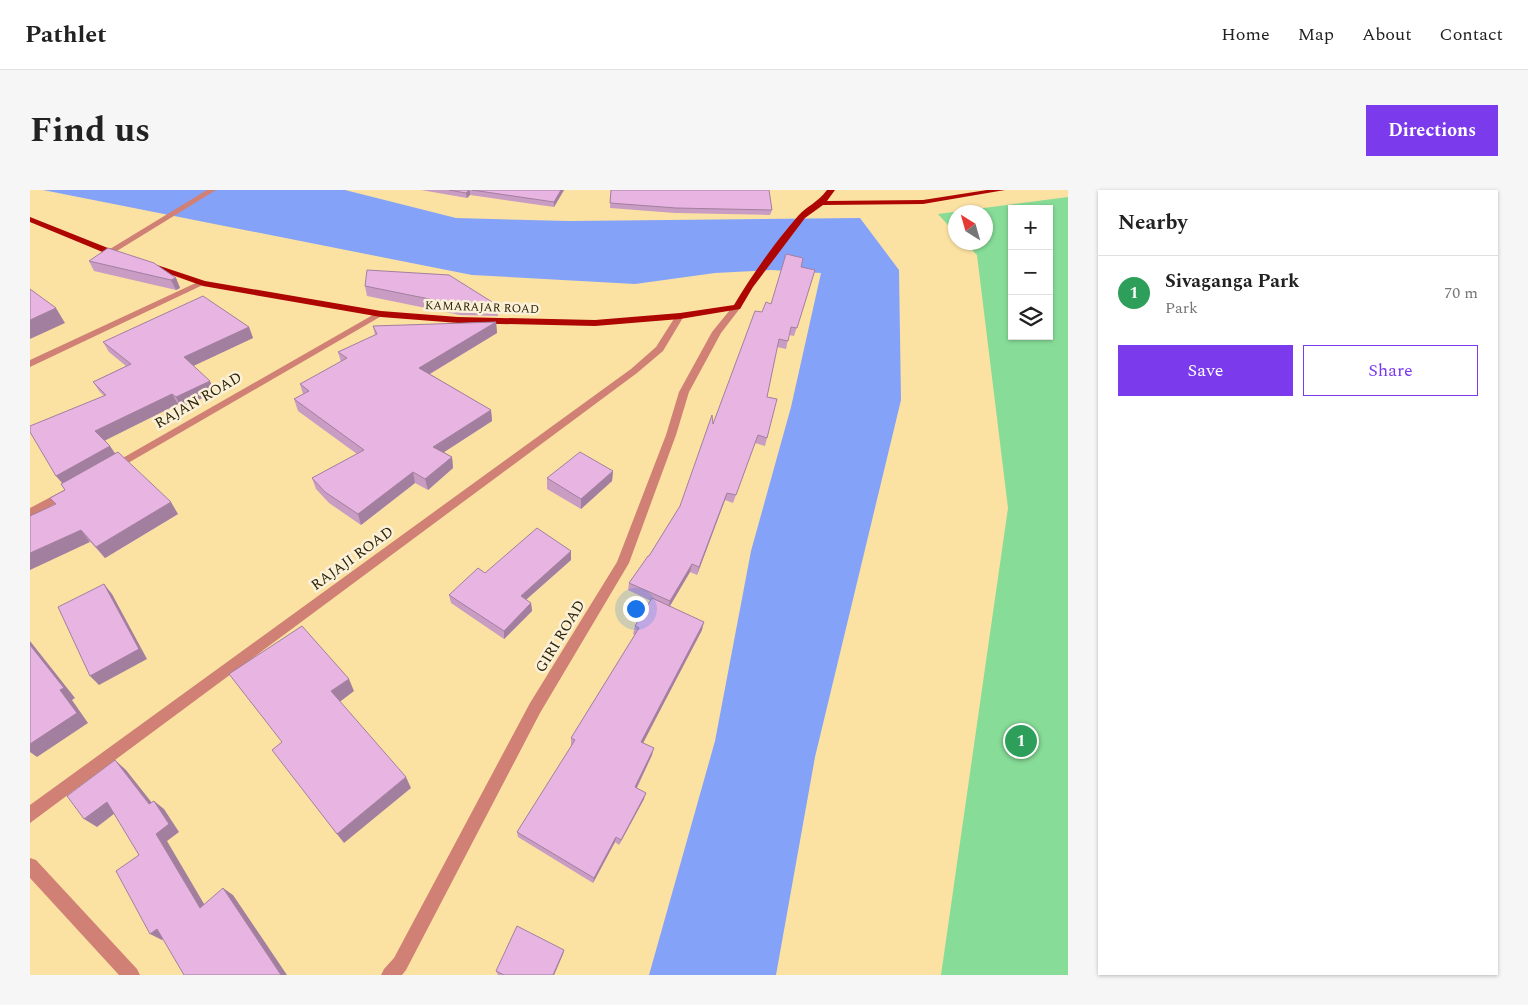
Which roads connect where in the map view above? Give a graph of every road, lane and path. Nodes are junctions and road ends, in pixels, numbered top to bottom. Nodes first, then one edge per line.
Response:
1 (212, 190) edge
2 (831, 190) edge
3 (1001, 190) edge
4 (821, 203) junction
5 (30, 219) edge
6 (110, 252) junction
7 (128, 258) edge
8 (138, 262) edge
9 (203, 283) junction
10 (736, 307) junction
11 (382, 314) junction
12 (680, 316) junction
13 (30, 364) edge
14 (99, 474) edge
15 (73, 489) edge
16 (30, 513) edge
17 (30, 815) edge
18 (30, 866) edge
19 (131, 975) edge
20 (390, 975) edge

1 - 6 street
2 - 4 main road
3 - 4 main road
4 - 10 main road
5 - 6 main road
6 - 7 main road
8 - 9 main road, KAMARAJAR ROAD
9 - 11 main road, KAMARAJAR ROAD
9 - 13 street
10 - 12 main road, KAMARAJAR ROAD
10 - 20 street, GIRI ROAD
11 - 12 main road, KAMARAJAR ROAD
11 - 14 street, RAJAN ROAD
12 - 17 street, RAJAJI ROAD
15 - 16 street
18 - 19 street

